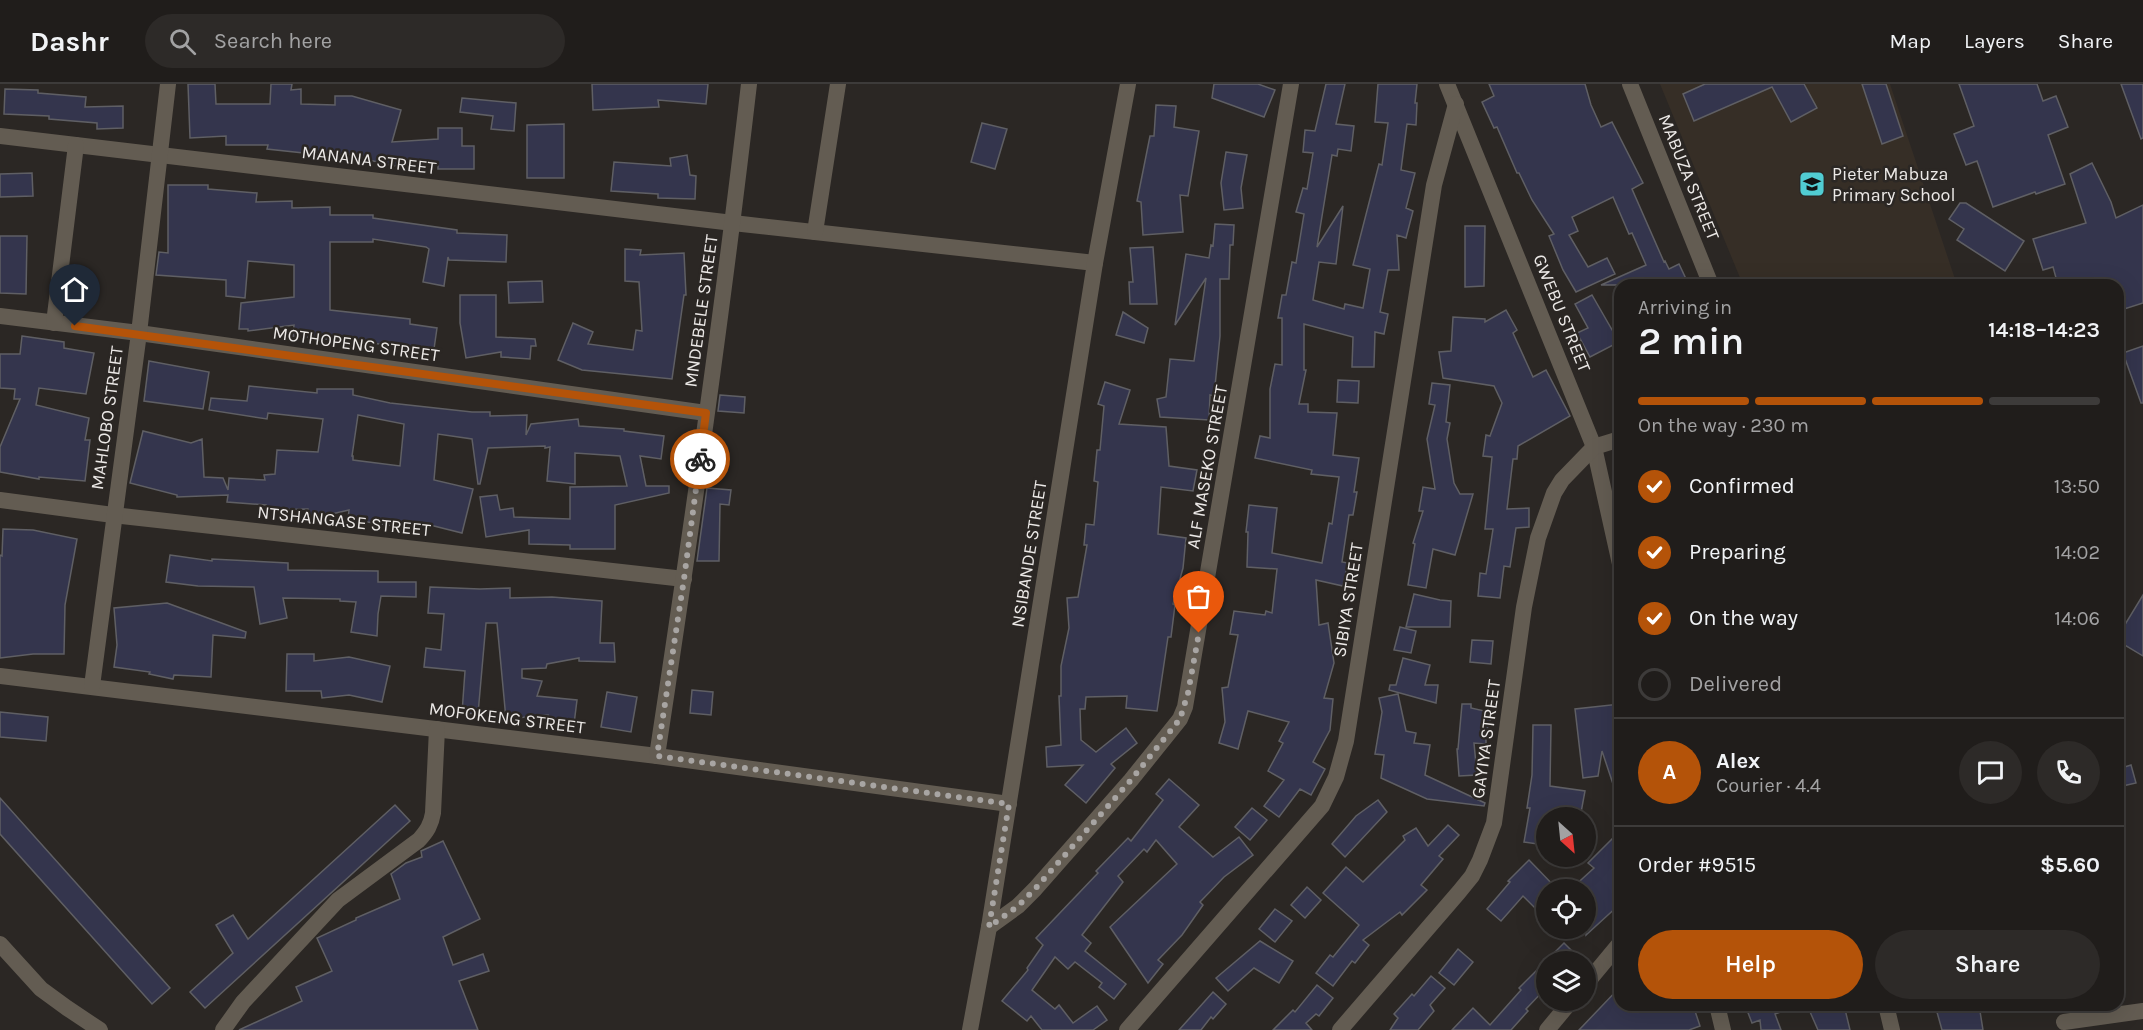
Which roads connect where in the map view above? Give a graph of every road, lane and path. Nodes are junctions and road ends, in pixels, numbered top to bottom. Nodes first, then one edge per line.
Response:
1 (168, 84) edge
2 (749, 84) edge
3 (838, 84) edge
4 (1128, 84) edge
5 (1291, 84) edge
6 (1447, 84) edge
7 (1630, 84) edge
8 (1456, 104) junction
9 (0, 136) edge
10 (76, 145) junction
11 (160, 155) junction
12 (733, 223) junction
13 (815, 232) junction
14 (1095, 263) junction
15 (1709, 279) edge
16 (0, 316) edge
17 (54, 323) junction
18 (139, 333) junction
19 (706, 413) junction
20 (1614, 441) edge
21 (1594, 447) junction
22 (0, 500) edge
23 (113, 515) junction
24 (1614, 537) edge
25 (684, 579) junction
26 (0, 676) edge
27 (92, 686) junction
28 (437, 729) junction
29 (657, 756) junction
30 (1009, 804) junction
31 (989, 927) junction
32 (0, 944) edge
33 (1614, 950) edge
34 (1596, 972) edge
35 (1563, 1011) edge
36 (1718, 1011) edge
37 (1887, 1011) edge
38 (2061, 1011) edge
39 (2143, 1011) edge
40 (2065, 1026) edge
41 (100, 1030) edge
42 (223, 1030) edge
43 (970, 1030) edge
44 (1127, 1030) edge
45 (1340, 1030) edge
46 (1547, 1030) edge
47 (1723, 1030) edge
48 (1892, 1030) edge

1 - 11 street, MAHLOBO STREET
2 - 12 street, MNDEBELE STREET
3 - 13 street
4 - 14 street, NSIBANDE STREET
5 - 31 street, ALF MASEKO STREET
6 - 8 street, GWEBU STREET
7 - 15 street, MABUZA STREET
8 - 21 street, GWEBU STREET
8 - 44 street, SIBIYA STREET
9 - 10 street, MANANA STREET
10 - 11 street, MANANA STREET
10 - 17 street
11 - 12 street, MANANA STREET
11 - 18 street, MAHLOBO STREET
12 - 13 street, MANANA STREET
12 - 19 street, MNDEBELE STREET
13 - 14 street, MANANA STREET
14 - 30 street, NSIBANDE STREET
16 - 17 street, MOTHOPENG STREET
17 - 18 street, MOTHOPENG STREET
18 - 19 street, MOTHOPENG STREET
18 - 23 street, MAHLOBO STREET
19 - 25 street, MNDEBELE STREET
20 - 21 street, GAYIYA STREET
21 - 24 street, GWEBU STREET
21 - 45 street, GAYIYA STREET
22 - 23 street, NTSHANGASE STREET
23 - 25 street, NTSHANGASE STREET
23 - 27 street, MAHLOBO STREET
25 - 29 street, MNDEBELE STREET
26 - 27 street, MOFOKENG STREET
27 - 28 street, MOFOKENG STREET
28 - 29 street, MOFOKENG STREET
28 - 42 street
29 - 30 street, MOFOKENG STREET
30 - 31 street, NSIBANDE STREET
31 - 43 street, NSIBANDE STREET
32 - 41 street
33 - 34 street
35 - 46 street
36 - 47 street
37 - 48 street
38 - 40 street
39 - 40 street

